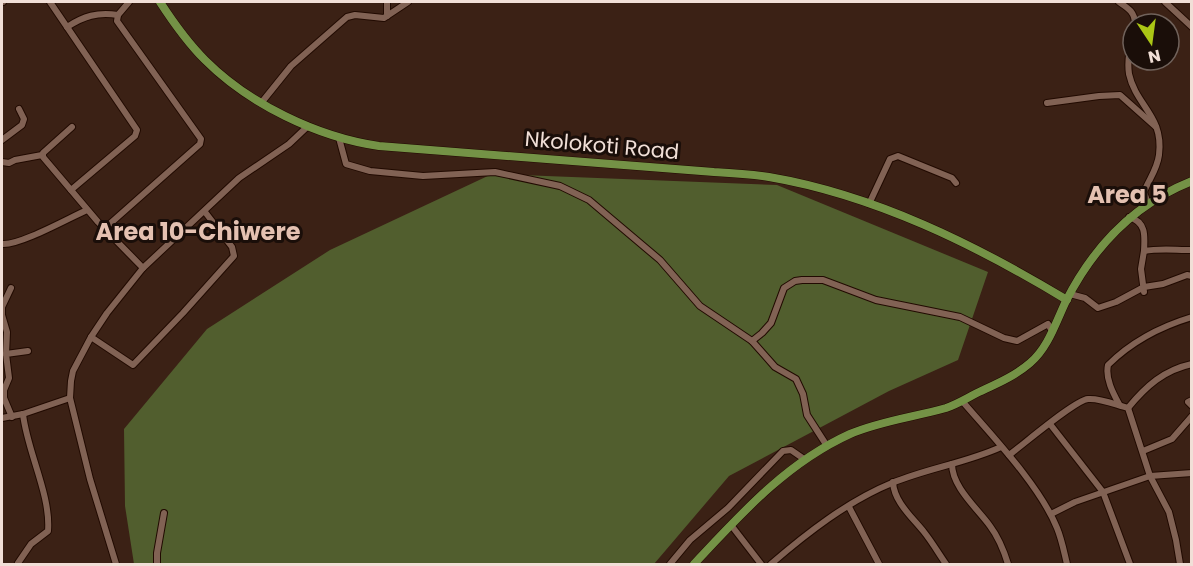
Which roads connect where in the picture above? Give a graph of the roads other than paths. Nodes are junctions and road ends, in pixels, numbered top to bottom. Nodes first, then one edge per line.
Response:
1 (50, 2) edge
2 (129, 2) edge
3 (158, 2) edge
4 (387, 2) edge
5 (408, 2) edge
6 (1119, 2) edge
7 (1165, 2) edge
8 (1132, 12) edge
9 (118, 15) junction
10 (387, 16) junction
11 (67, 27) junction
12 (1191, 27) edge
13 (1130, 72) edge
14 (262, 102) junction
15 (1047, 103) dead end
16 (19, 109) dead end
17 (308, 126) junction
18 (72, 127) dead end
19 (1158, 129) junction
20 (339, 138) junction
21 (2, 140) edge
22 (42, 155) junction
23 (2, 162) edge
24 (1191, 181) edge
25 (956, 183) dead end
26 (71, 190) junction
27 (869, 204) junction
28 (1148, 204) junction
29 (87, 210) junction
30 (205, 212) junction
31 (1129, 217) junction
32 (104, 229) junction
33 (2, 244) edge
34 (1144, 250) junction
35 (1191, 250) edge
36 (143, 268) junction
37 (1191, 276) edge
38 (11, 288) dead end
39 (1144, 290) junction
40 (1068, 297) junction
41 (1191, 317) edge
42 (1052, 331) junction
43 (91, 337) junction
44 (752, 341) junction
45 (28, 351) dead end
46 (6, 354) junction
47 (1191, 364) edge
48 (70, 398) junction
49 (1191, 400) edge
50 (963, 402) junction
51 (1119, 404) junction
52 (1191, 406) edge
53 (1128, 408) junction
54 (23, 414) junction
55 (1191, 416) edge
56 (12, 417) junction
57 (2, 418) edge
58 (1050, 424) junction
59 (827, 446) junction
60 (1001, 447) junction
61 (1143, 451) junction
62 (1009, 455) junction
63 (804, 459) junction
64 (952, 464) junction
65 (1191, 473) edge
66 (1150, 476) junction
67 (893, 482) junction
68 (1103, 492) junction
69 (849, 507) junction
70 (164, 513) dead end
71 (1051, 514) junction
72 (731, 525) junction
73 (18, 563) edge
74 (116, 564) edge
75 (157, 564) edge
76 (670, 564) edge
77 (694, 564) edge
78 (761, 564) edge
79 (771, 564) edge
80 (879, 564) edge
81 (946, 564) edge
82 (1008, 564) edge
83 (1067, 564) edge
84 (1130, 564) edge
85 (1180, 564) edge

1 - 11 street
2 - 9 street
3 - 14 main road, Nkolokoti Road
4 - 10 street
5 - 10 street
6 - 8 street
7 - 12 street
9 - 11 street
9 - 32 street
10 - 14 street
11 - 26 street
13 - 19 street
14 - 17 main road, Nkolokoti Road
15 - 19 street
16 - 21 street
17 - 20 main road, Nkolokoti Road
17 - 30 street
18 - 22 street
19 - 28 street
20 - 27 main road, Nkolokoti Road
20 - 44 street
22 - 23 street
22 - 26 street
24 - 28 main road
25 - 27 street
26 - 29 street
27 - 40 main road, Nkolokoti Road
28 - 31 main road
29 - 32 street
29 - 33 street
30 - 36 street
30 - 43 street
31 - 34 street
31 - 40 main road
32 - 36 street
34 - 35 street
34 - 39 street
36 - 43 street
37 - 39 street
38 - 46 street
39 - 40 street
40 - 42 main road
41 - 51 street
42 - 44 street
42 - 50 main road
43 - 48 street
44 - 59 street
45 - 46 street
46 - 56 street
47 - 53 street
48 - 54 street
48 - 74 street
49 - 52 street
50 - 59 main road
50 - 60 street
51 - 53 street
51 - 58 street
53 - 61 street
54 - 56 street
54 - 73 street
55 - 61 street
56 - 57 street
58 - 62 street
58 - 68 street
59 - 63 main road
60 - 62 street
60 - 64 street
61 - 66 street
62 - 71 street
63 - 72 main road
63 - 76 street
64 - 67 street
64 - 82 street
65 - 66 street
66 - 68 street
66 - 85 street
67 - 69 street
67 - 81 street
68 - 71 street
68 - 84 street
69 - 79 street
69 - 80 street
70 - 75 street
71 - 83 street
72 - 77 main road
72 - 78 street

